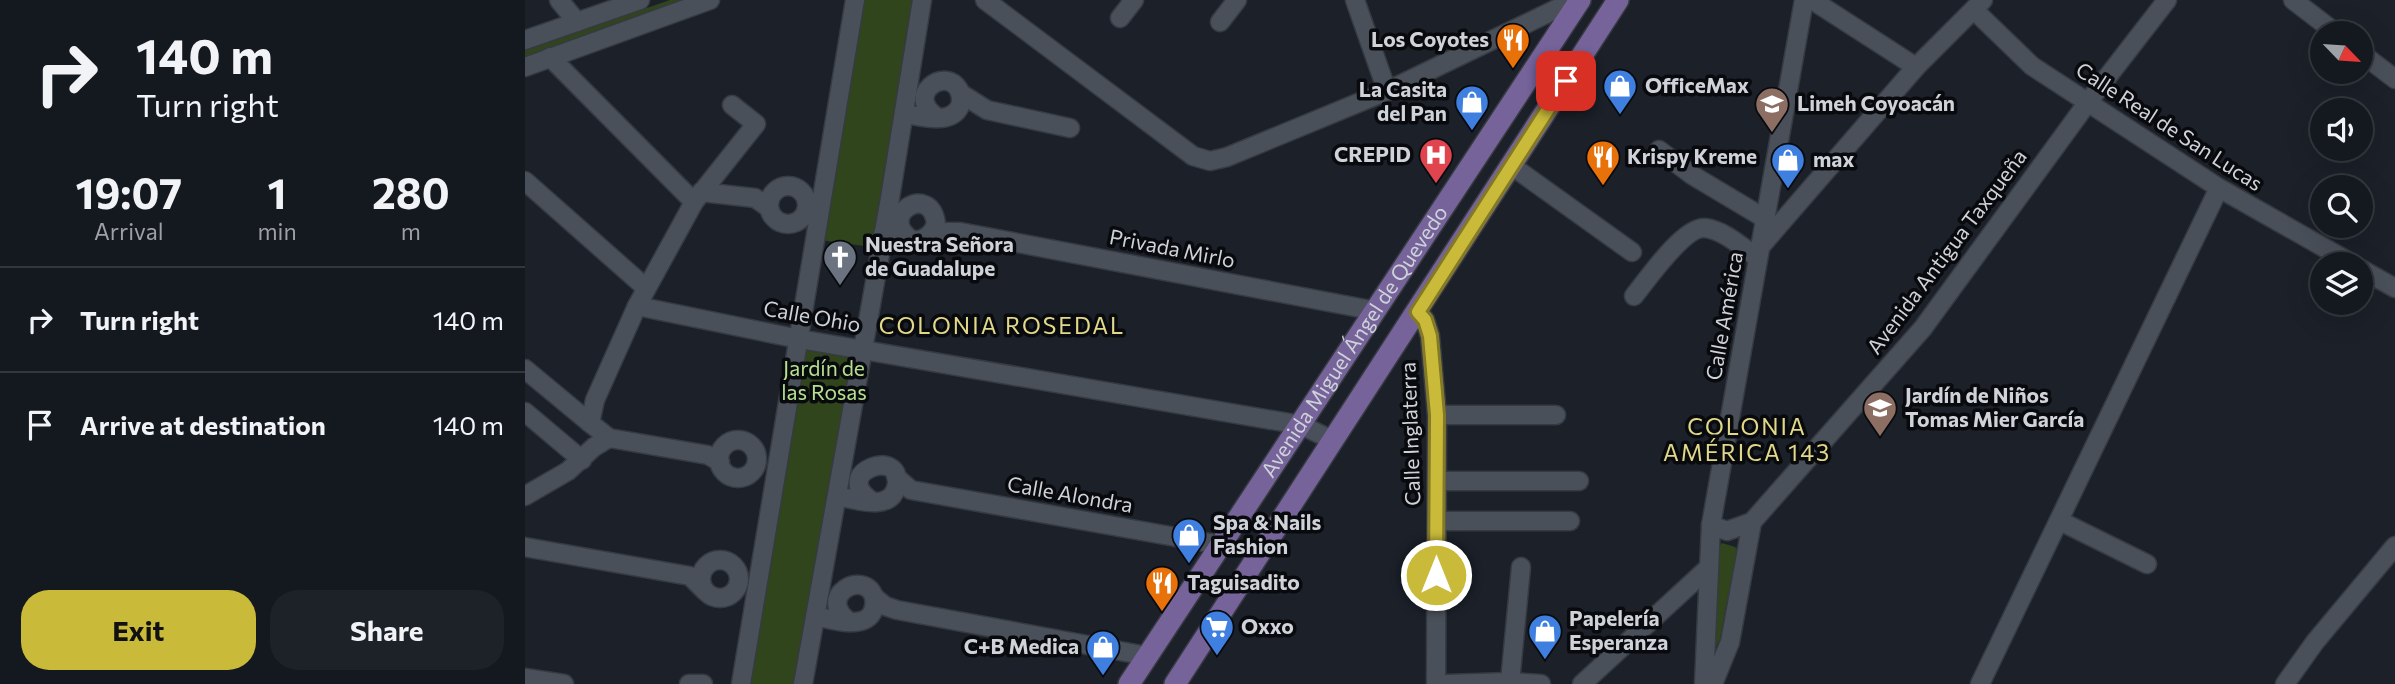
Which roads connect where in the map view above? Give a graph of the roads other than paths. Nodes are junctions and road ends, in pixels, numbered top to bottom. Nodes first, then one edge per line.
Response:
1 (559, 0) edge
2 (640, 0) edge
3 (710, 0) edge
4 (855, 0) edge
5 (922, 0) edge
6 (985, 0) edge
7 (1134, 0) edge
8 (1237, 0) edge
9 (1355, 0) edge
10 (1578, 0) edge
11 (1618, 0) edge
12 (1804, 0) edge
13 (1812, 0) edge
14 (2167, 0) edge
15 (2293, 0) edge
16 (1979, 5) edge
17 (1120, 18) dead end
18 (2320, 21) edge
19 (577, 22) junction
20 (1220, 22) dead end
21 (525, 40) edge
22 (550, 57) junction
23 (2373, 62) edge
24 (525, 66) edge
25 (1916, 67) junction
26 (910, 76) junction
27 (2395, 79) edge
28 (941, 80) junction
29 (1387, 91) junction
30 (960, 93) junction
31 (2088, 102) junction
32 (733, 105) dead end
33 (987, 110) junction
34 (904, 114) junction
35 (945, 116) junction
36 (1070, 128) dead end
37 (1659, 150) dead end
38 (1512, 166) junction
39 (525, 181) edge
40 (2219, 188) junction
41 (801, 191) junction
42 (823, 194) junction
43 (697, 197) junction
44 (890, 198) junction
45 (762, 203) junction
46 (916, 203) junction
47 (935, 216) junction
48 (1765, 218) junction
49 (798, 220) junction
50 (818, 223) junction
51 (960, 232) junction
52 (883, 234) junction
53 (920, 239) junction
54 (1632, 252) dead end
55 (1759, 252) junction
56 (2332, 252) edge
57 (2373, 276) edge
58 (646, 288) junction
59 (2395, 288) edge
60 (1634, 296) dead end
61 (637, 306) junction
62 (1376, 311) junction
63 (1418, 312) junction
64 (799, 339) junction
65 (863, 350) junction
66 (525, 369) edge
67 (525, 412) edge
68 (1437, 415) junction
69 (1556, 415) dead end
70 (590, 423) junction
71 (1301, 425) junction
72 (609, 438) junction
73 (1332, 440) junction
74 (752, 446) junction
75 (780, 451) junction
76 (716, 457) junction
77 (582, 460) junction
78 (844, 460) junction
79 (877, 464) junction
80 (748, 475) junction
81 (896, 477) junction
82 (775, 480) junction
83 (1437, 481) junction
84 (1579, 481) dead end
85 (911, 490) junction
86 (525, 496) edge
87 (837, 496) junction
88 (880, 500) junction
89 (1437, 521) junction
90 (1570, 521) dead end
91 (2060, 521) junction
92 (1752, 522) junction
93 (1711, 525) junction
94 (1221, 545) junction
95 (2395, 546) edge
96 (525, 547) edge
97 (708, 564) junction
98 (2147, 564) dead end
99 (735, 566) junction
100 (1521, 567) dead end
101 (1707, 569) junction
102 (761, 570) junction
103 (690, 576) junction
104 (822, 580) junction
105 (854, 584) junction
106 (705, 592) junction
107 (730, 595) junction
108 (874, 597) junction
109 (756, 600) junction
110 (897, 610) junction
111 (815, 616) junction
112 (858, 621) junction
113 (1147, 656) junction
114 (525, 678) edge
115 (1510, 682) junction
116 (564, 684) edge
117 (689, 684) edge
118 (703, 684) edge
119 (741, 684) edge
120 (803, 684) edge
121 (1129, 684) edge
122 (1139, 684) edge
123 (1175, 684) edge
124 (1436, 684) edge
125 (1447, 684) edge
126 (1541, 684) edge
127 (1582, 684) edge
128 (1704, 684) edge
129 (1713, 684) edge
130 (1980, 684) edge
131 (2284, 684) edge

1 - 19 street
2 - 19 street
3 - 22 street
4 - 42 street
5 - 26 street
6 - 29 street
7 - 17 street
8 - 20 street
9 - 29 street
10 - 29 street
10 - 62 main road, Avenida Miguel Ángel de Quevedo
11 - 38 main road, Avenida Miguel Ángel de Quevedo
12 - 48 street, Calle América
13 - 25 street
14 - 31 street, Avenida Antigua Taxqueña
15 - 18 street
16 - 25 street
16 - 31 street, Calle Real de San Lucas
19 - 21 street
22 - 24 street
22 - 43 street
23 - 27 street
25 - 55 street
26 - 28 street
26 - 34 street
28 - 30 street
28 - 35 street
30 - 33 street
30 - 35 street
31 - 40 street, Calle Real de San Lucas
31 - 92 street, Avenida Antigua Taxqueña
32 - 43 street
33 - 35 street
33 - 36 street
34 - 35 street
34 - 44 street
37 - 48 street
38 - 54 street
38 - 63 main road, Avenida Miguel Ángel de Quevedo
39 - 58 street
40 - 56 street, Calle Real de San Lucas
40 - 91 street
41 - 42 street
41 - 45 street
41 - 49 street
42 - 50 street
43 - 45 street
43 - 58 street
44 - 46 street
44 - 52 street
45 - 49 street
46 - 47 street
46 - 53 street
47 - 51 street, Privada Mirlo
47 - 53 street
48 - 55 street, Calle América
49 - 50 street
50 - 64 street
51 - 53 street, Privada Mirlo
51 - 62 street, Privada Mirlo
52 - 53 street, Privada Mirlo
52 - 65 street
55 - 60 street
55 - 93 street, Calle América
57 - 59 street
58 - 61 street
61 - 64 street, Calle Ohio
61 - 70 street
62 - 71 main road, Avenida Miguel Ángel de Quevedo
63 - 68 street, Calle Inglaterra
63 - 73 main road, Avenida Miguel Ángel de Quevedo
64 - 65 street, Calle Ohio
64 - 75 street
65 - 71 street, Calle Ohio
65 - 78 street
66 - 70 street
67 - 77 street
68 - 69 street
68 - 83 street, Calle Inglaterra
70 - 72 street
71 - 73 street, Calle Ohio
71 - 94 main road, Avenida Miguel Ángel de Quevedo
72 - 76 street
72 - 77 street
73 - 123 main road, Avenida Miguel Ángel de Quevedo
74 - 75 street
74 - 76 street
74 - 80 street
75 - 82 street
76 - 80 street
77 - 86 street
78 - 79 street
78 - 87 street
79 - 81 street
79 - 88 street
80 - 82 street
81 - 85 street
81 - 88 street
82 - 102 street
83 - 84 street
83 - 89 street, Calle Inglaterra
85 - 88 street
85 - 94 street, Calle Alondra
87 - 88 street
87 - 104 street
89 - 90 street
89 - 124 street, Calle Inglaterra
91 - 98 street
91 - 130 street
92 - 93 street
92 - 129 street
93 - 101 street, Calle América
94 - 113 main road, Avenida Miguel Ángel de Quevedo
95 - 131 street
96 - 103 street
97 - 99 street
97 - 103 street
97 - 106 street
99 - 102 street
99 - 107 street
100 - 115 street
101 - 127 street
101 - 128 street, Calle América
102 - 109 street
103 - 106 street
104 - 105 street
104 - 111 street
105 - 108 street
105 - 112 street
106 - 107 street
107 - 109 street
108 - 110 street
108 - 112 street
109 - 119 street
110 - 112 street
110 - 113 street
111 - 112 street
111 - 120 street
113 - 121 main road, Avenida Miguel Ángel de Quevedo
113 - 122 main road
114 - 116 street
115 - 125 street
115 - 126 street
117 - 118 street

